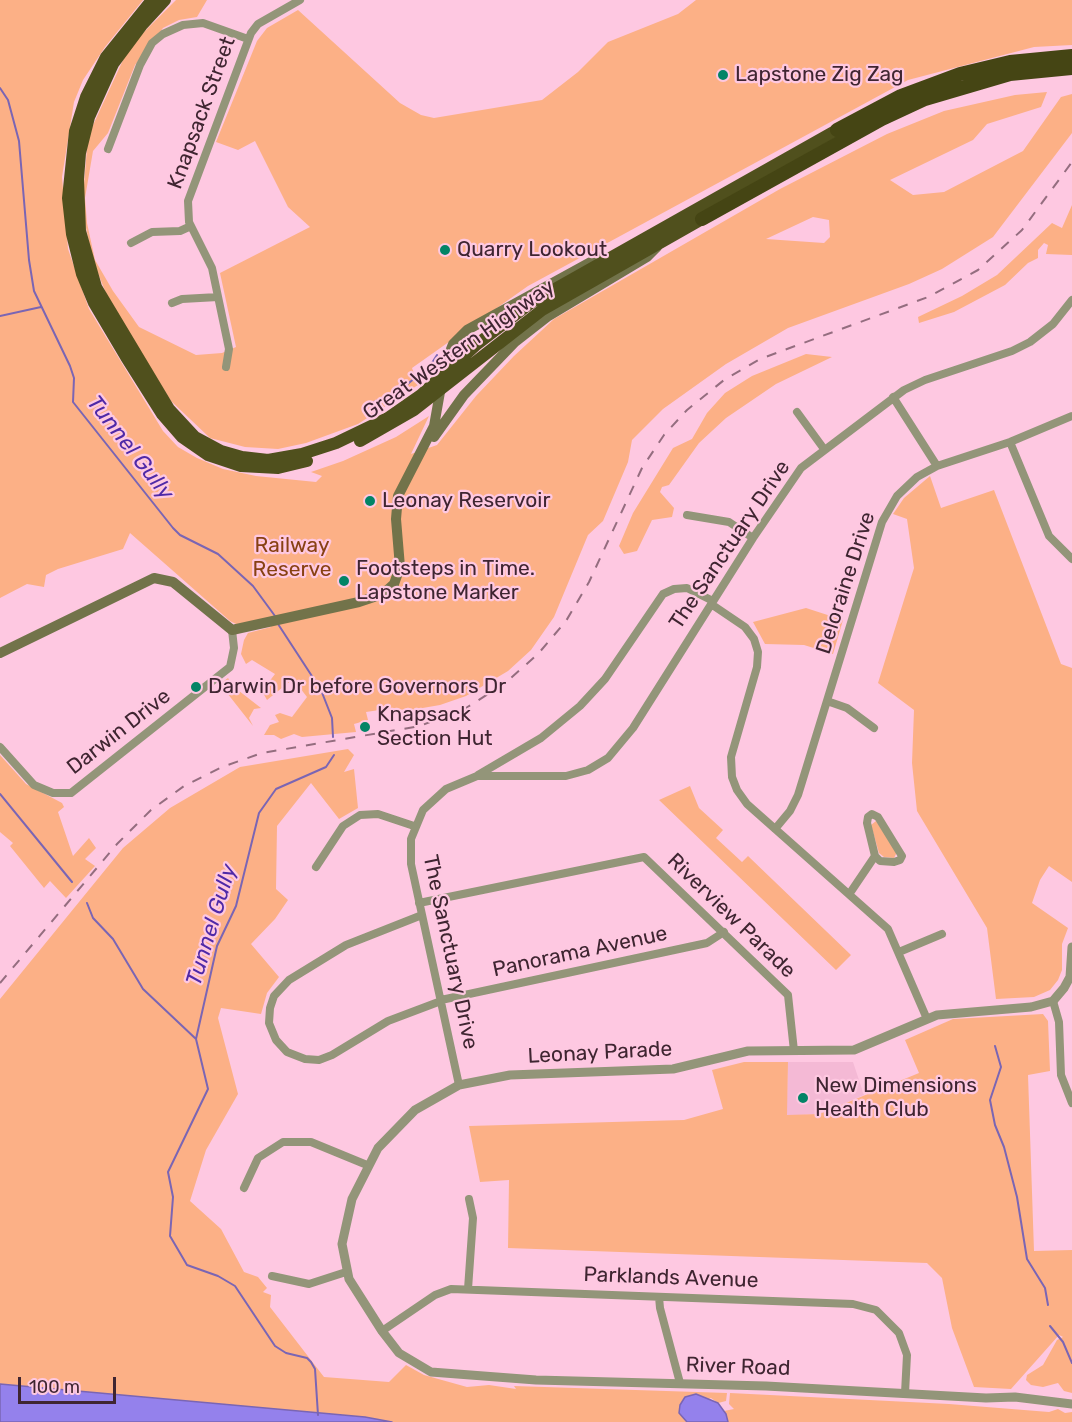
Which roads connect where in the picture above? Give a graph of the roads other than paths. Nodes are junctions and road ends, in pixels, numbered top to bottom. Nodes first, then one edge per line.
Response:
1 (152, 0) edge
2 (165, 0) edge
3 (300, 0) edge
4 (248, 39) junction
5 (1072, 56) edge
6 (1072, 68) edge
7 (837, 130) joint
8 (108, 149) dead end
9 (702, 219) joint
10 (191, 226) junction
11 (657, 230) junction
12 (664, 241) junction
13 (131, 243) dead end
14 (218, 297) junction
15 (1072, 300) edge
16 (172, 303) dead end
17 (226, 367) dead end
18 (443, 382) junction
19 (893, 397) junction
20 (796, 412) dead end
21 (1072, 416) edge
22 (1010, 442) junction
23 (824, 449) junction
24 (937, 466) junction
25 (408, 475) junction
26 (687, 515) dead end
27 (753, 538) junction
28 (1072, 559) edge
29 (712, 603) junction
30 (232, 630) junction
31 (0, 653) edge
32 (827, 701) junction
33 (874, 728) dead end
34 (0, 747) edge
35 (499, 763) junction
36 (477, 776) junction
37 (501, 777) junction
38 (414, 826) junction
39 (775, 829) junction
40 (875, 856) junction
41 (316, 867) dead end
42 (850, 893) junction
43 (419, 903) junction
44 (422, 915) junction
45 (724, 932) junction
46 (942, 934) dead end
47 (1072, 947) edge
48 (899, 952) junction
49 (441, 1001) junction
50 (1053, 1001) junction
51 (927, 1019) junction
52 (794, 1051) junction
53 (459, 1085) junction
54 (1072, 1103) edge
55 (367, 1165) junction
56 (244, 1188) dead end
57 (469, 1199) dead end
58 (346, 1272) junction
59 (272, 1276) dead end
60 (468, 1289) junction
61 (659, 1296) junction
62 (382, 1331) junction
63 (406, 1359) joint
64 (680, 1383) junction
65 (905, 1393) junction
66 (1072, 1404) edge

1 - 18 highway, Great Western Highway
2 - 18 highway, Great Western Highway
3 - 4 street, Knapsack Street
4 - 8 street
4 - 10 street, Knapsack Street
5 - 7 highway
6 - 9 highway
7 - 11 highway, Great Western Highway
9 - 12 highway, Great Western Highway
10 - 13 street
10 - 14 street, Knapsack Street
11 - 18 highway, Great Western Highway
11 - 25 main road
12 - 18 highway, Great Western Highway
12 - 25 main road
14 - 16 street
14 - 17 street, Knapsack Street
15 - 19 street, The Sanctuary Drive
19 - 23 street, The Sanctuary Drive
19 - 24 street
20 - 23 street
21 - 22 street, Deloraine Drive
22 - 24 street, Deloraine Drive
22 - 28 street
23 - 27 street, The Sanctuary Drive
24 - 32 street, Deloraine Drive
25 - 30 main road
26 - 27 street
27 - 29 street, The Sanctuary Drive
29 - 35 street
29 - 37 street, The Sanctuary Drive
29 - 39 street
30 - 31 main road
30 - 34 street, Darwin Drive
32 - 33 street
32 - 39 street, Deloraine Drive
35 - 36 street
35 - 37 street
36 - 37 street, The Sanctuary Drive
36 - 38 street, The Sanctuary Drive
38 - 41 street
38 - 43 street, The Sanctuary Drive
39 - 42 street
40 - 40 street
40 - 42 street
42 - 48 street
43 - 44 street, The Sanctuary Drive
43 - 45 street, Riverview Parade
44 - 49 street, The Sanctuary Drive
44 - 49 street, Panorama Avenue
45 - 49 street, Panorama Avenue
45 - 52 street, Riverview Parade
46 - 48 street
47 - 50 street
48 - 51 street
49 - 53 street, The Sanctuary Drive
50 - 51 street, Leonay Parade
50 - 54 street
51 - 52 street, Leonay Parade
52 - 53 street, Leonay Parade
53 - 55 street, Leonay Parade
55 - 56 street
55 - 58 street, Leonay Parade
57 - 60 street
58 - 59 street
58 - 62 street, Leonay Parade
60 - 61 street, Parklands Avenue
60 - 62 street, Parklands Avenue
61 - 64 street
61 - 65 street, Parklands Avenue
62 - 63 street, Leonay Parade
63 - 64 street, River Road
64 - 65 street, River Road
65 - 66 street, River Road

